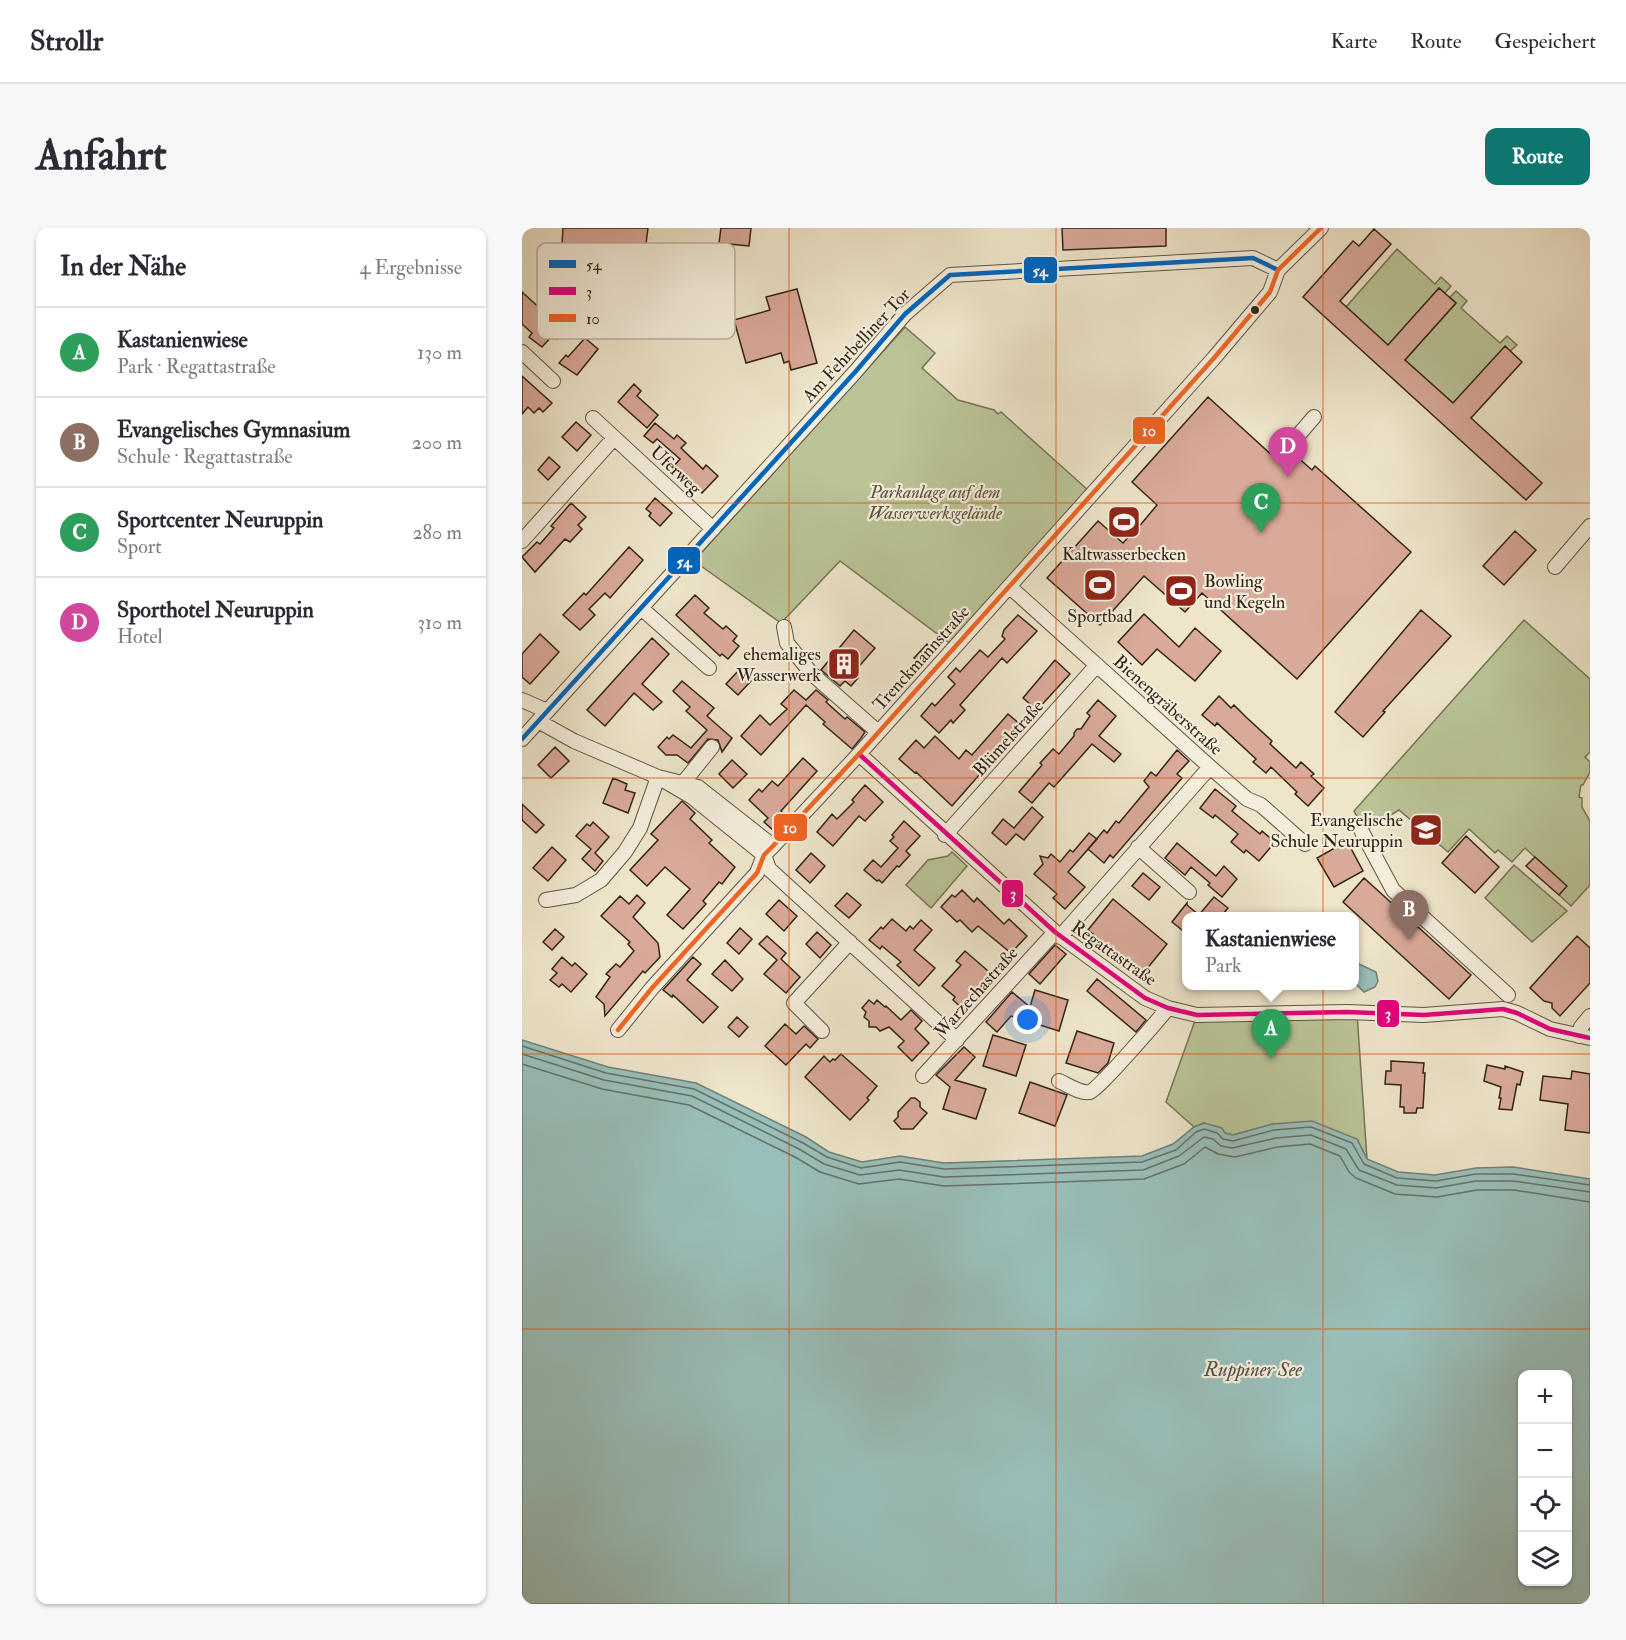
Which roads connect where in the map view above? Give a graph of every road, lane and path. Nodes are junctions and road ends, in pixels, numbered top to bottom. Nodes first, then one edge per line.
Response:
1 (1321, 228) edge
2 (1278, 270) junction
3 (522, 352) edge
4 (553, 381) dead end
5 (1314, 417) dead end
6 (594, 418) dead end
7 (614, 438) junction
8 (1289, 446) dead end
9 (1590, 526) edge
10 (713, 529) junction
11 (522, 541) edge
12 (1555, 567) dead end
13 (1010, 587) junction
14 (641, 608) junction
15 (784, 627) dead end
16 (1097, 665) junction
17 (709, 668) dead end
18 (522, 700) edge
19 (542, 716) junction
20 (878, 732) junction
21 (522, 739) edge
22 (712, 747) dead end
23 (859, 754) junction
24 (1210, 767) junction
25 (658, 777) junction
26 (682, 783) junction
27 (1362, 832) dead end
28 (945, 835) junction
29 (1305, 844) dead end
30 (1138, 847) junction
31 (768, 850) junction
32 (1189, 892) dead end
33 (546, 900) dead end
34 (1058, 934) junction
35 (850, 942) junction
36 (1508, 995) dead end
37 (1168, 1008) junction
38 (1590, 1016) edge
39 (618, 1030) dead end
40 (822, 1032) dead end
41 (1584, 1037) edge
42 (957, 1040) junction
43 (923, 1076) dead end
44 (1059, 1082) dead end

1 - 2 street, Trenckmannstraße
2 - 10 street, Am Fehrbelliner Tor
2 - 13 street, Trenckmannstraße
3 - 4 street
5 - 8 street
6 - 7 street, Uferweg
7 - 10 street, Uferweg
7 - 11 street
9 - 12 street
10 - 14 street, Am Fehrbelliner Tor
13 - 16 street, Bienengräberstraße
13 - 20 street, Trenckmannstraße
14 - 17 street
14 - 19 street, Am Fehrbelliner Tor
15 - 20 street
16 - 24 street, Bienengräberstraße
16 - 28 street, Blümelstraße
18 - 19 street
19 - 21 street, Am Fehrbelliner Tor
19 - 25 street
20 - 23 street, Trenckmannstraße
22 - 26 street
23 - 28 street, Regattastraße
23 - 31 street, Trenckmannstraße
24 - 29 street, Bienengräberstraße
24 - 30 street, Warzechastraße
25 - 26 street
25 - 31 street
25 - 33 street
26 - 31 street
27 - 36 street
28 - 34 street, Regattastraße
30 - 32 street
30 - 34 street, Warzechastraße
31 - 35 street
31 - 39 street, Trenckmannstraße
34 - 37 street, Regattastraße
34 - 42 street, Warzechastraße
35 - 40 street
35 - 42 street
37 - 41 street, Regattastraße
37 - 44 street
38 - 41 street
42 - 43 street, Warzechastraße

